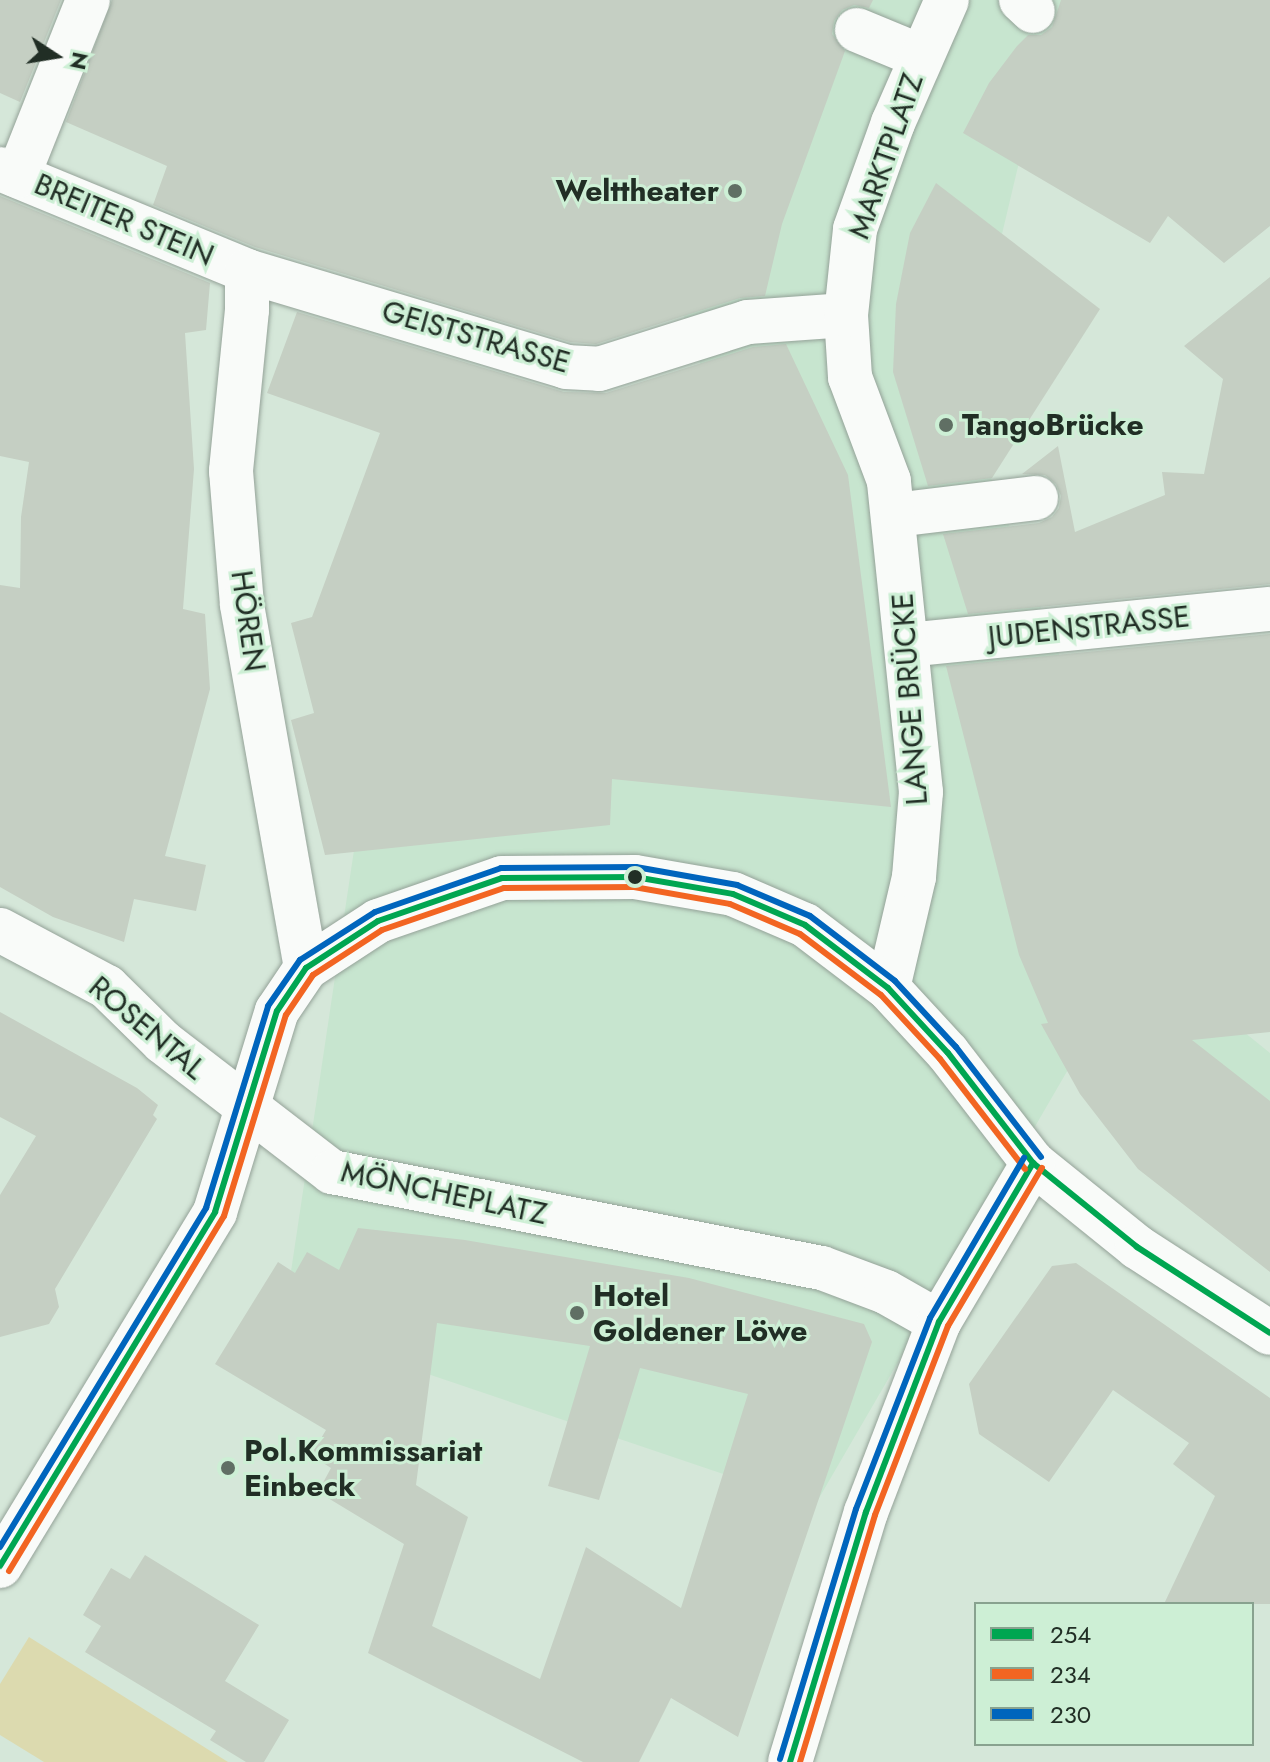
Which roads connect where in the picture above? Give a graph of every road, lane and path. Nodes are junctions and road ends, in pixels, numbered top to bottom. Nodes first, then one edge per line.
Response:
1 (88, 0) edge
2 (947, 0) edge
3 (857, 30) dead end
4 (920, 56) junction
5 (9, 172) edge
6 (247, 271) junction
7 (846, 315) junction
8 (882, 456) joint
9 (1036, 498) dead end
10 (895, 515) junction
11 (1270, 609) edge
12 (907, 645) junction
13 (0, 930) edge
14 (306, 968) junction
15 (888, 988) junction
16 (248, 1111) junction
17 (1033, 1163) junction
18 (939, 1322) junction
19 (1270, 1333) edge
20 (0, 1566) edge
21 (790, 1762) edge

1 - 5 street
2 - 4 street, MARKTPLATZ
3 - 4 street
4 - 7 street, MARKTPLATZ
5 - 6 street, BREITER STEIN
6 - 7 street, GEISTSTRASSE
6 - 14 street, HÖREN
7 - 8 street, MARKTPLATZ
8 - 10 street, LANGE BRÜCKE
9 - 10 street
10 - 12 street, LANGE BRÜCKE
11 - 12 street, JUDENSTRASSE
12 - 15 street, LANGE BRÜCKE
13 - 16 street, ROSENTAL
14 - 15 street
14 - 16 street
15 - 17 street
16 - 18 street, MÖNCHEPLATZ
16 - 20 street
17 - 18 street
17 - 19 street
18 - 21 street

